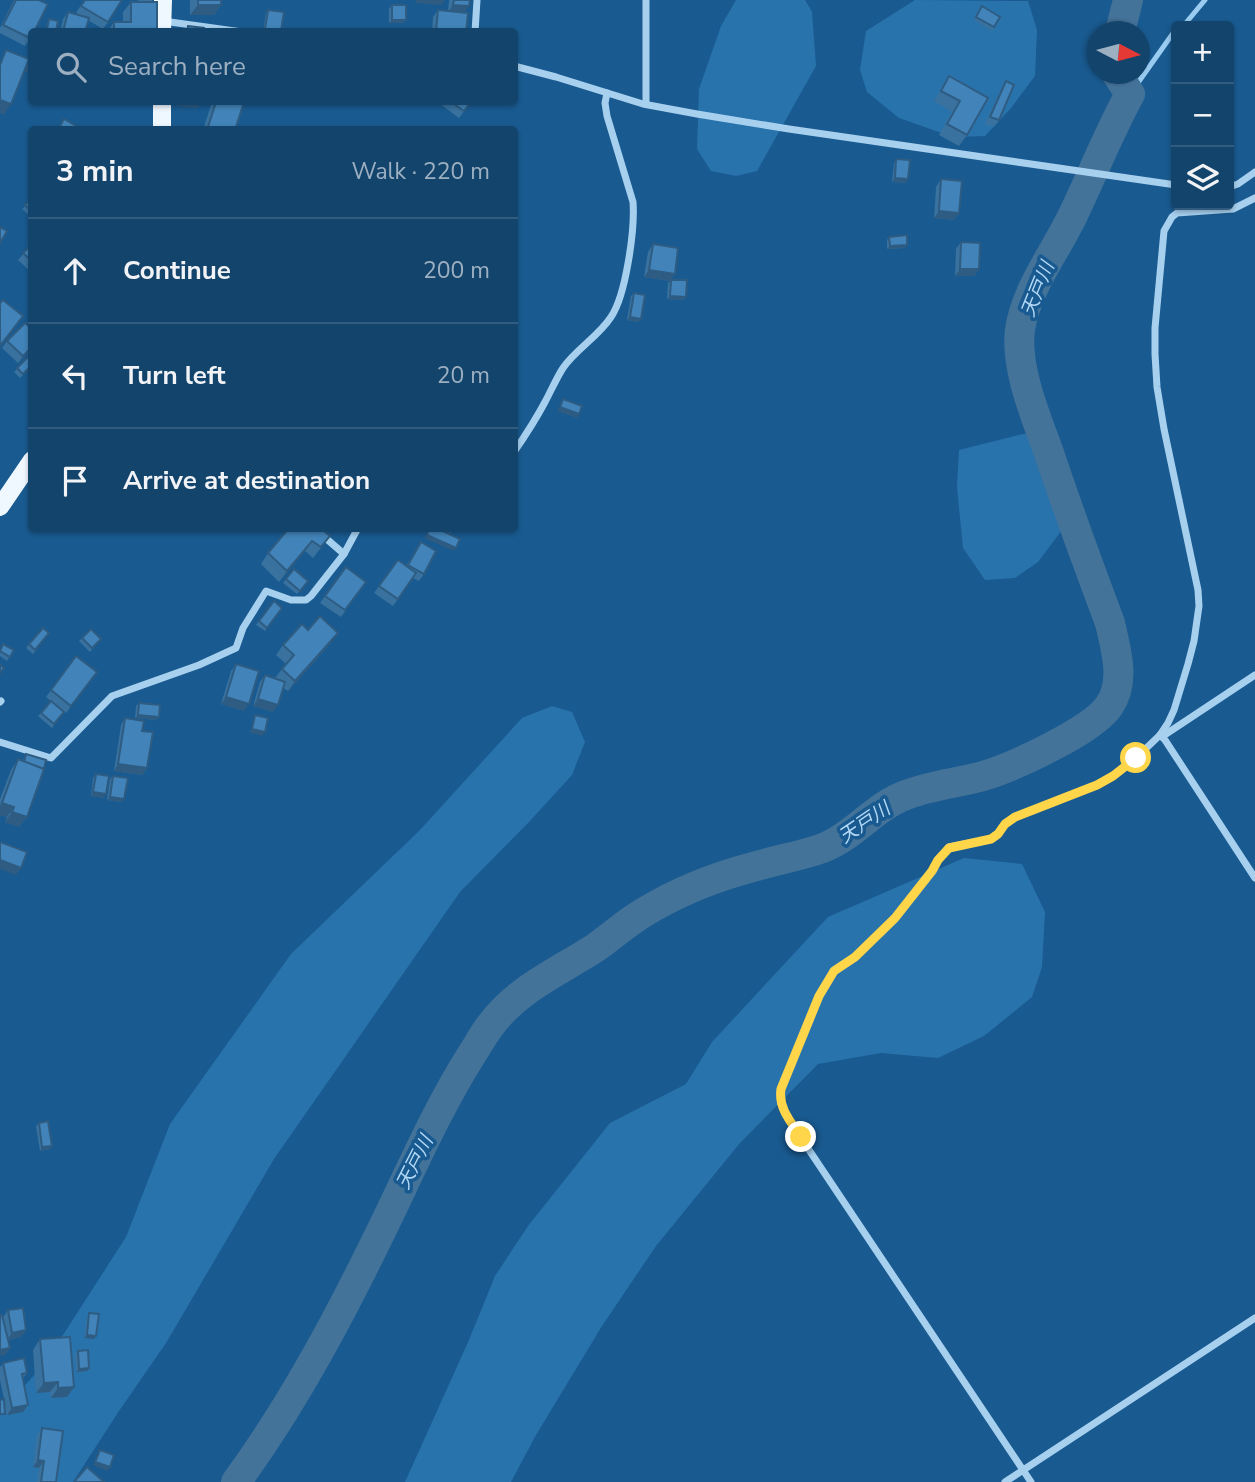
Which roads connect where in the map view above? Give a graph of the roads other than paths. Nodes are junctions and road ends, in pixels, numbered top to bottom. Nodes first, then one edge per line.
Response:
1 (163, 0) edge
2 (477, 0) edge
3 (646, 0) edge
4 (163, 26) edge
5 (189, 28) edge
6 (475, 28) edge
7 (518, 67) edge
8 (607, 93) junction
9 (646, 104) junction
10 (162, 105) edge
11 (162, 126) edge
12 (1255, 172) edge
13 (1171, 184) edge
14 (1234, 185) edge
15 (1255, 198) edge
16 (518, 446) edge
17 (28, 466) edge
18 (0, 507) edge
19 (319, 532) edge
20 (356, 532) edge
21 (344, 554) junction
22 (1255, 675) edge
23 (1160, 735) junction
24 (0, 742) edge
25 (1255, 878) edge
26 (1255, 1318) edge
27 (1022, 1471) junction
28 (1005, 1482) edge
29 (1031, 1482) edge

1 - 4 main road
2 - 6 street
3 - 9 street
4 - 5 street
7 - 8 street
8 - 9 street
8 - 16 street
9 - 13 street
10 - 11 main road
12 - 14 street
15 - 23 street
17 - 18 main road
19 - 21 street
20 - 21 street
21 - 24 street
22 - 23 street
23 - 25 street
23 - 27 street
26 - 27 street
27 - 28 street
27 - 29 street

